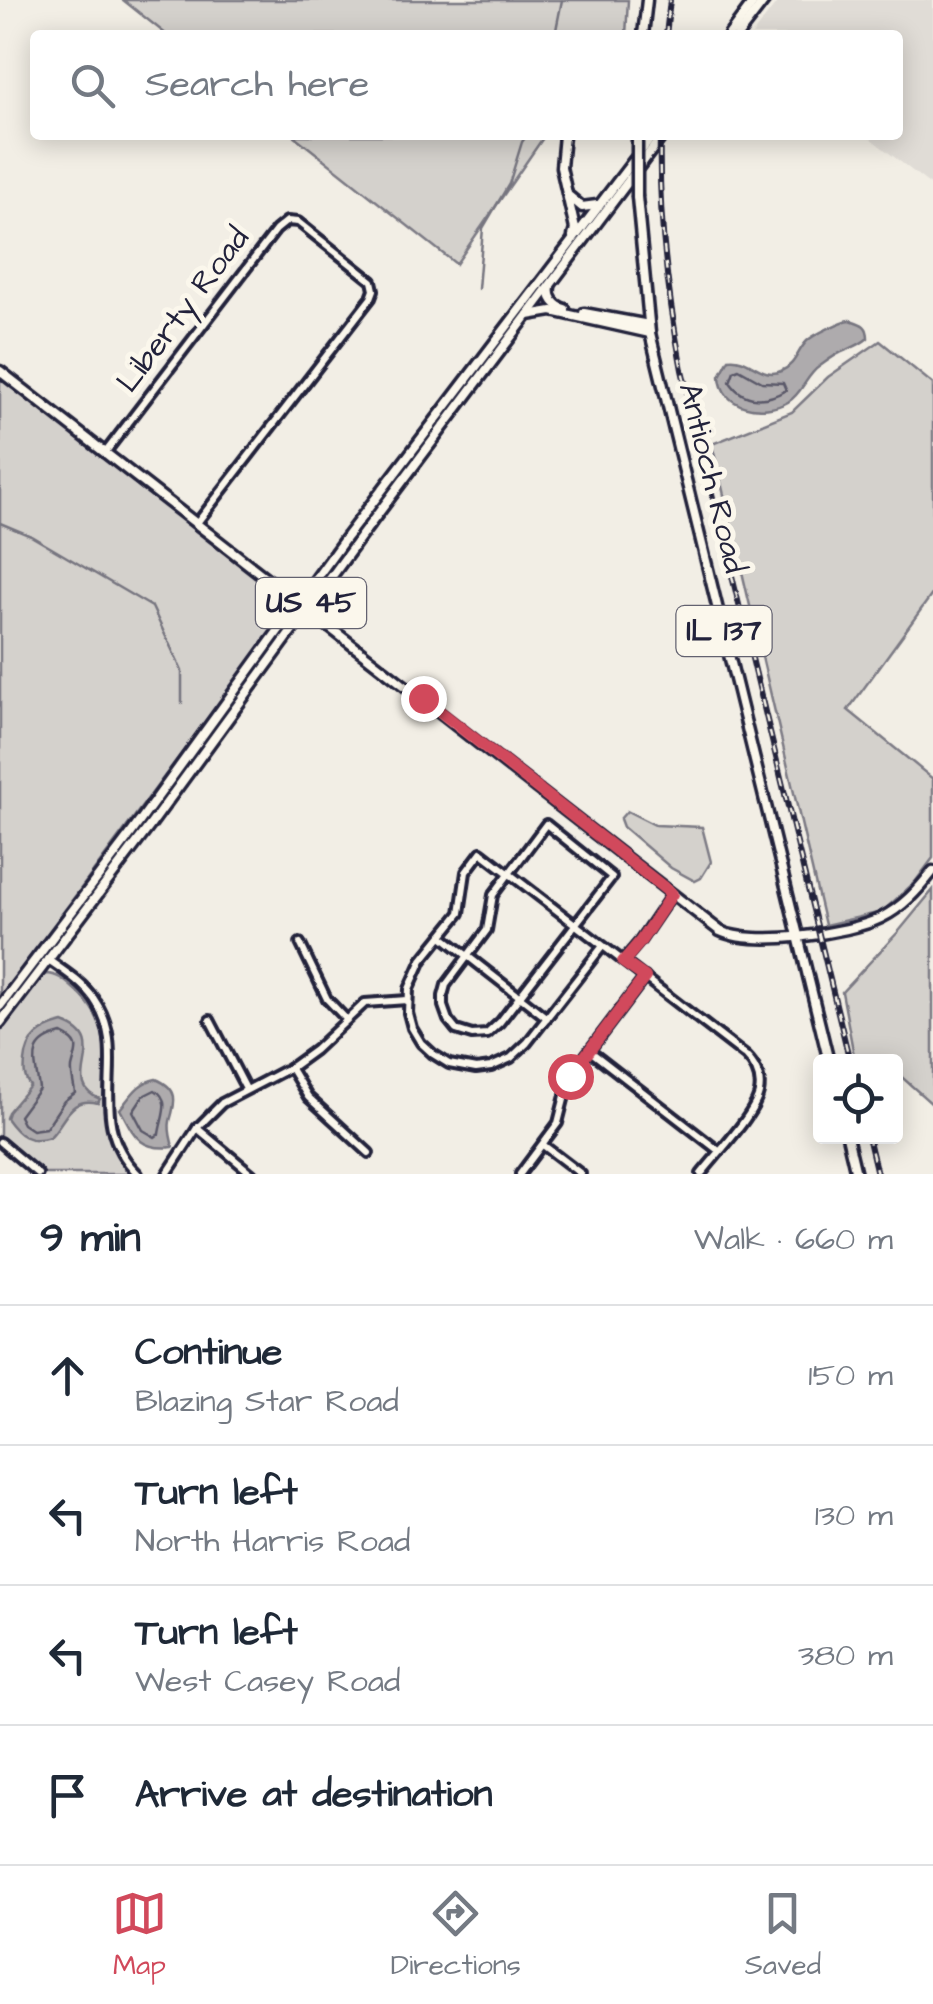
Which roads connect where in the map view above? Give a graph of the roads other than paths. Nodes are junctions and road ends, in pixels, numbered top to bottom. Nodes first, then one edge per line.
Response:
1 (647, 0) edge
2 (755, 0) edge
3 (765, 0) edge
4 (644, 30) edge
5 (733, 30) edge
6 (742, 30) edge
7 (563, 140) edge
8 (637, 140) edge
9 (649, 140) edge
10 (659, 140) edge
11 (567, 194) junction
12 (602, 202) junction
13 (572, 240) junction
14 (551, 283) junction
15 (528, 314) junction
16 (649, 329) junction
17 (0, 371) edge
18 (105, 453) junction
19 (197, 523) junction
20 (304, 605) junction
21 (933, 871) edge
22 (509, 874) junction
23 (672, 894) junction
24 (576, 926) junction
25 (442, 936) junction
26 (800, 936) junction
27 (300, 944) dead end
28 (602, 947) junction
29 (468, 956) junction
30 (45, 957) junction
31 (623, 962) junction
32 (645, 977) junction
33 (520, 997) junction
34 (408, 1000) junction
35 (0, 1006) edge
36 (547, 1018) junction
37 (346, 1019) junction
38 (210, 1020) dead end
39 (0, 1023) edge
40 (590, 1050) junction
41 (827, 1054) edge
42 (290, 1067) junction
43 (246, 1089) junction
44 (197, 1128) junction
45 (0, 1142) edge
46 (849, 1144) edge
47 (543, 1145) junction
48 (719, 1151) junction
49 (369, 1152) dead end
50 (38, 1174) edge
51 (138, 1174) edge
52 (168, 1174) edge
53 (252, 1174) edge
54 (520, 1174) edge
55 (581, 1174) edge
56 (701, 1174) edge
57 (856, 1174) edge

1 - 4 main road
2 - 5 main road
3 - 6 main road
7 - 11 main road
8 - 16 main road, Antioch Road / IL 137, bridge
9 - 12 main road, US 45
10 - 14 main road, US 45
11 - 12 main road
11 - 13 main road
12 - 13 main road, US 45
13 - 20 main road, US 45
14 - 15 main road, US 45
14 - 16 main road
15 - 16 main road
15 - 20 main road, US 45
16 - 26 main road, Antioch Road / IL 137
17 - 18 main road
18 - 19 main road
18 - 19 street, Liberty Road
19 - 20 main road
20 - 23 main road
20 - 30 main road, US 45
21 - 26 main road
22 - 24 street
22 - 24 street
22 - 25 street
22 - 29 street
23 - 26 main road
23 - 31 street
24 - 28 street
24 - 33 street
25 - 29 street
25 - 34 street
26 - 41 main road, Antioch Road / IL 137
27 - 37 street
28 - 31 street
28 - 36 street
29 - 33 street
29 - 33 street
30 - 35 main road, US 45
30 - 39 main road, US 45
30 - 51 street
31 - 32 street
32 - 40 street
32 - 48 street
33 - 36 street
34 - 36 street
34 - 37 street
37 - 42 street
38 - 43 street
40 - 47 street
40 - 48 street
42 - 43 street
42 - 49 street
43 - 44 street
44 - 52 street
44 - 53 street
45 - 50 street
46 - 57 main road
47 - 54 street
47 - 55 street
48 - 56 street

